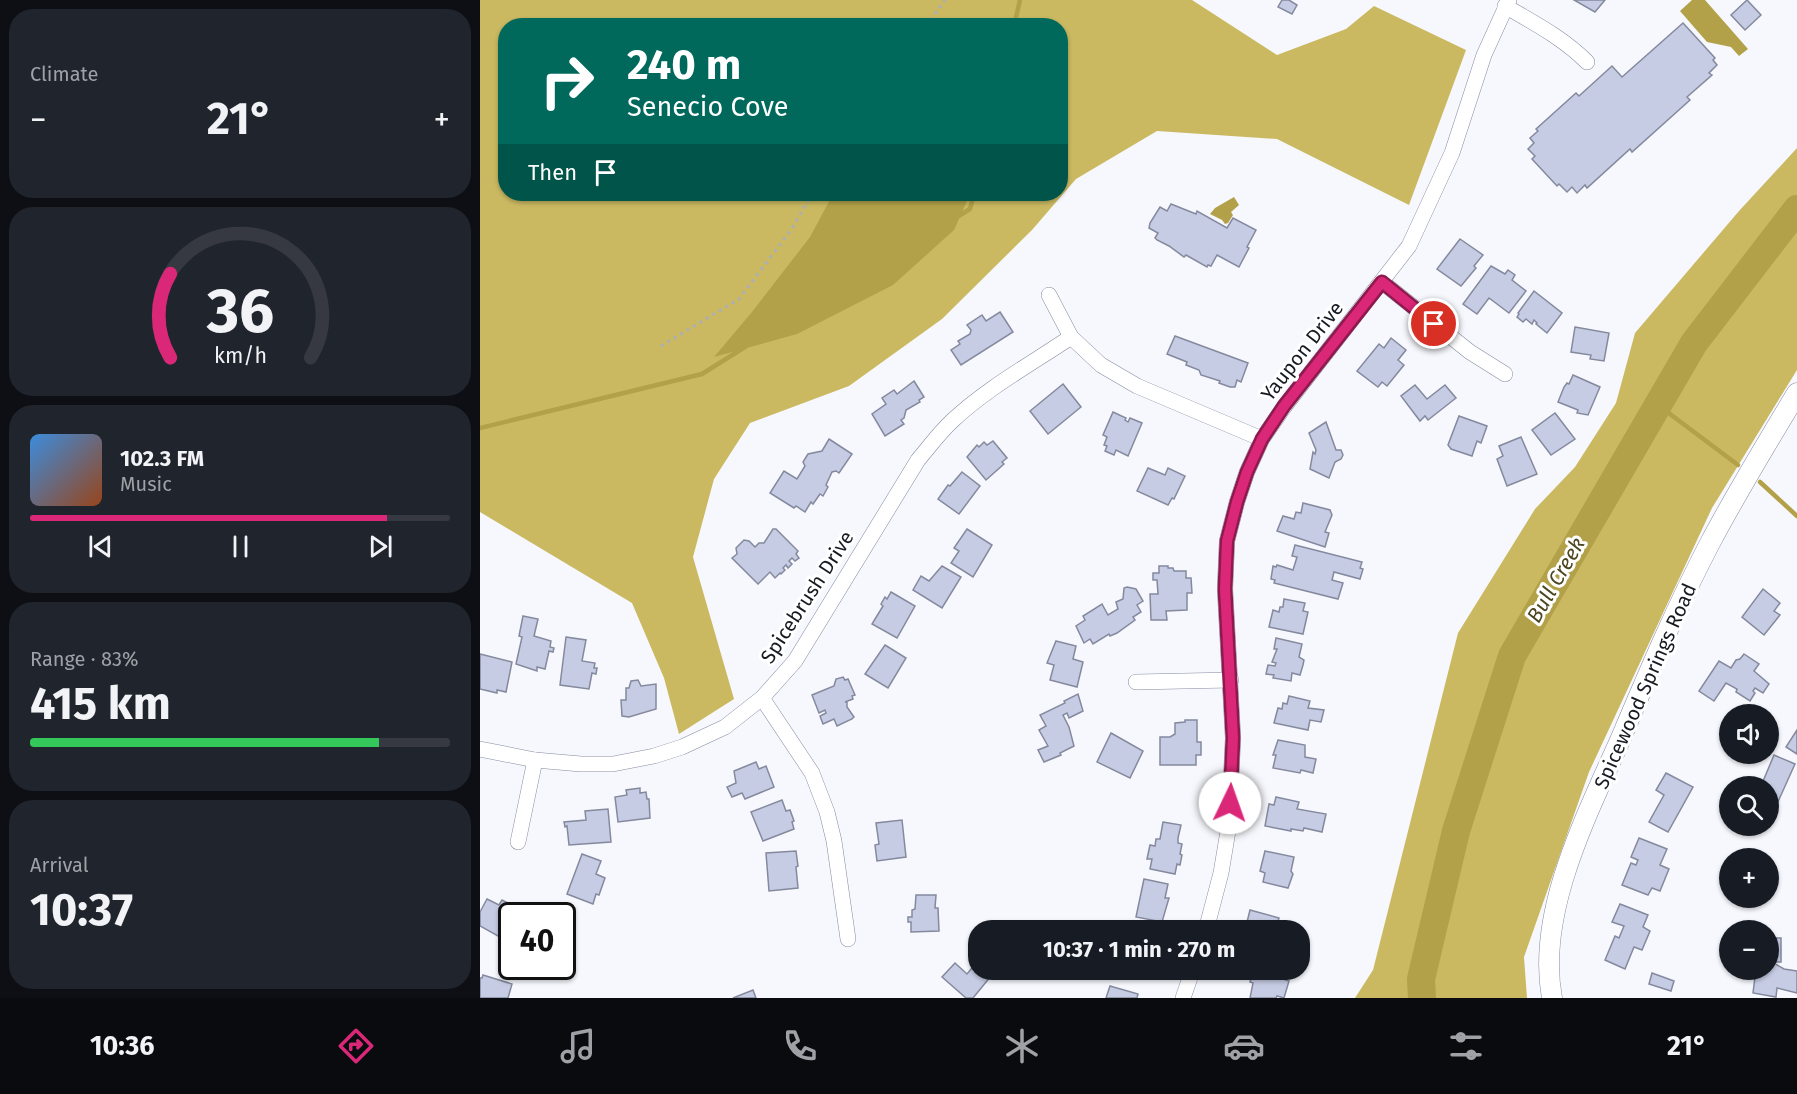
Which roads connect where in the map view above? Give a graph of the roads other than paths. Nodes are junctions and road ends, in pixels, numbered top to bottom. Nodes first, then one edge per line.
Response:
1 (1507, 3) edge
2 (1587, 62) dead end
3 (1382, 282) junction
4 (1049, 296) dead end
5 (1071, 337) junction
6 (1505, 374) dead end
7 (1797, 393) edge
8 (1262, 439) junction
9 (1231, 680) junction
10 (1137, 682) dead end
11 (762, 698) junction
12 (480, 749) edge
13 (535, 760) junction
14 (518, 843) dead end
15 (1209, 920) edge
16 (848, 939) dead end
17 (1190, 980) edge
18 (1184, 998) edge
19 (1552, 998) edge

1 - 2 street
1 - 3 street, Yaupon Drive
3 - 6 street
3 - 8 street, Yaupon Drive
4 - 5 street
5 - 8 street
5 - 11 street, Spicebrush Drive
7 - 19 main road, Spicewood Springs Road
8 - 9 street, Yaupon Drive
9 - 10 street
9 - 15 street, Yaupon Drive
11 - 13 street, Spicebrush Drive
11 - 16 street
12 - 13 street, Spicebrush Drive
13 - 14 street
17 - 18 street

